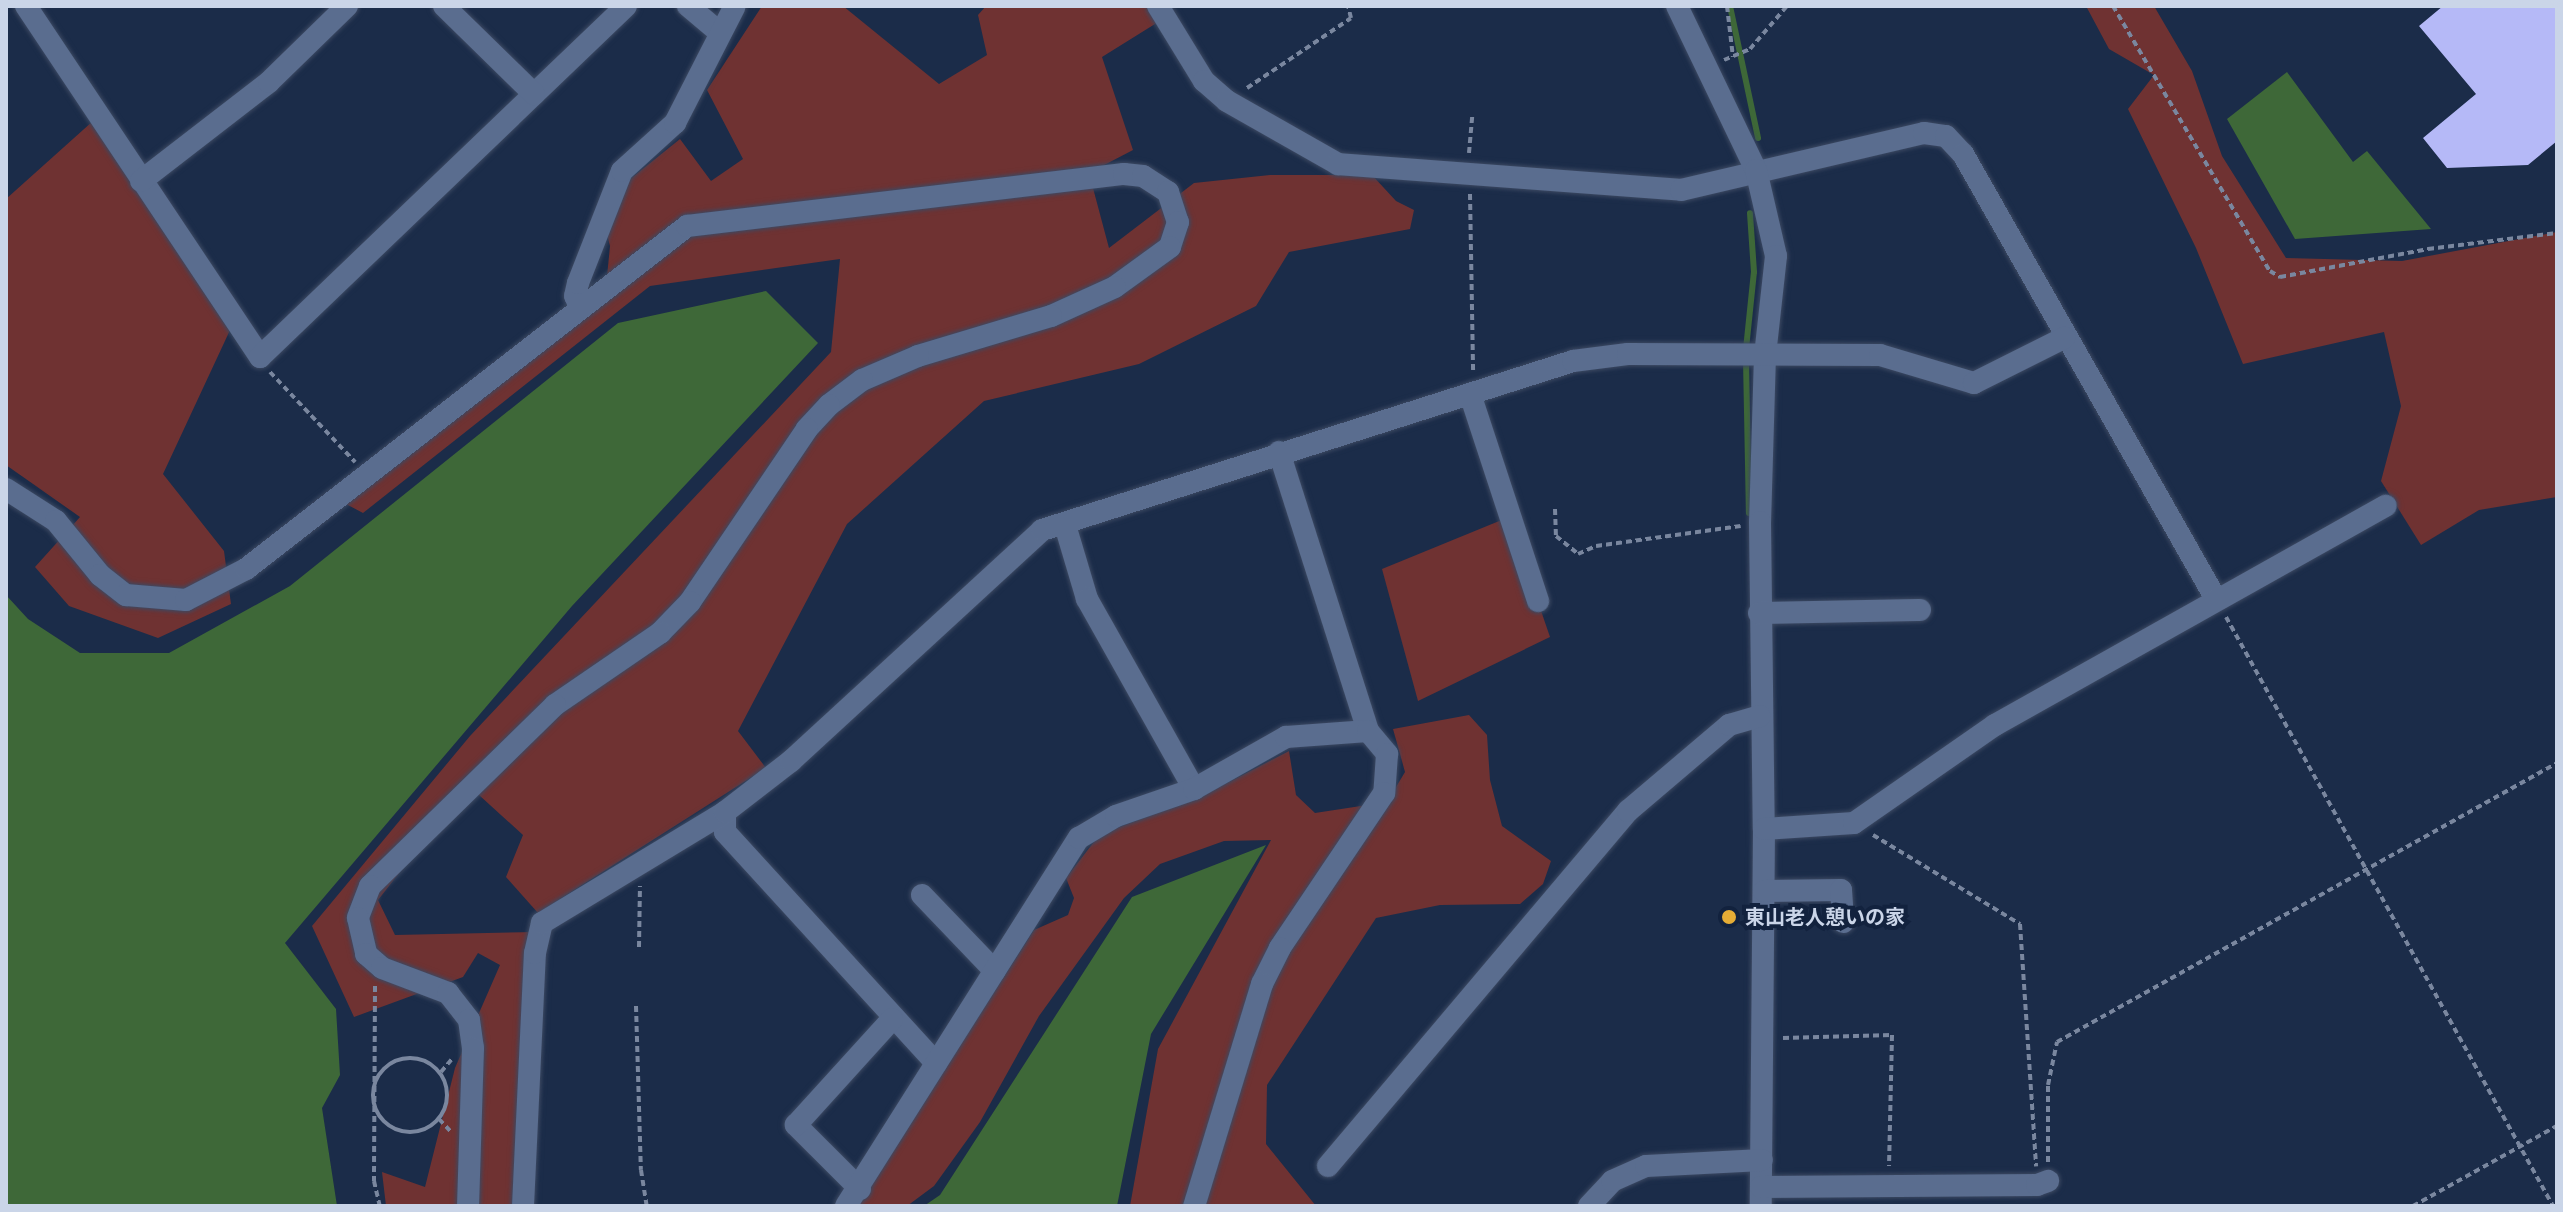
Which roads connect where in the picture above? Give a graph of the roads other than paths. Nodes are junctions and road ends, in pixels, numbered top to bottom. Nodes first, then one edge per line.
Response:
1 (26, 6) edge
2 (347, 6) edge
3 (444, 6) edge
4 (626, 6) edge
5 (688, 6) edge
6 (735, 6) edge
7 (1158, 6) edge
8 (1677, 6) edge
9 (718, 31) junction
10 (534, 94) junction
11 (1756, 170) junction
12 (141, 181) junction
13 (580, 307) junction
14 (2064, 338) junction
15 (1765, 355) junction
16 (1474, 392) junction
17 (1279, 452) junction
18 (6, 489) edge
19 (2386, 506) dead end
20 (1065, 525) junction
21 (2216, 599) junction
22 (1538, 601) dead end
23 (1920, 610) dead end
24 (1759, 613) junction
25 (1760, 716) junction
26 (1368, 731) junction
27 (1194, 789) junction
28 (725, 812) junction
29 (1764, 829) junction
30 (1764, 891) junction
31 (922, 895) dead end
32 (1843, 922) dead end
33 (995, 971) junction
34 (892, 1019) junction
35 (936, 1063) junction
36 (1762, 1160) junction
37 (1328, 1166) dead end
38 (2042, 1183) road end
39 (1889, 1195) edge
40 (1761, 1196) edge
41 (853, 1198) edge
42 (468, 1206) edge
43 (523, 1206) edge
44 (1194, 1206) edge
45 (1589, 1206) edge

1 - 12 street
2 - 12 street
3 - 10 street
4 - 10 street
5 - 9 street
6 - 9 street
7 - 11 street
8 - 11 street
9 - 13 street
10 - 12 street
11 - 14 street
11 - 15 street
13 - 18 street
13 - 42 street
14 - 15 street
14 - 21 street
15 - 16 street
15 - 24 street
16 - 17 street
16 - 22 street
17 - 20 street
17 - 26 street
19 - 21 street
20 - 27 street
20 - 28 street
21 - 29 street
23 - 24 street
24 - 25 street
25 - 29 street
25 - 37 street
26 - 27 street
26 - 44 street
27 - 33 street
28 - 34 street
28 - 43 street
29 - 30 street
30 - 32 street
30 - 36 street
31 - 33 street
33 - 35 street
34 - 35 street
34 - 41 street
35 - 41 street
36 - 40 street
36 - 45 street
38 - 39 street
39 - 40 street

